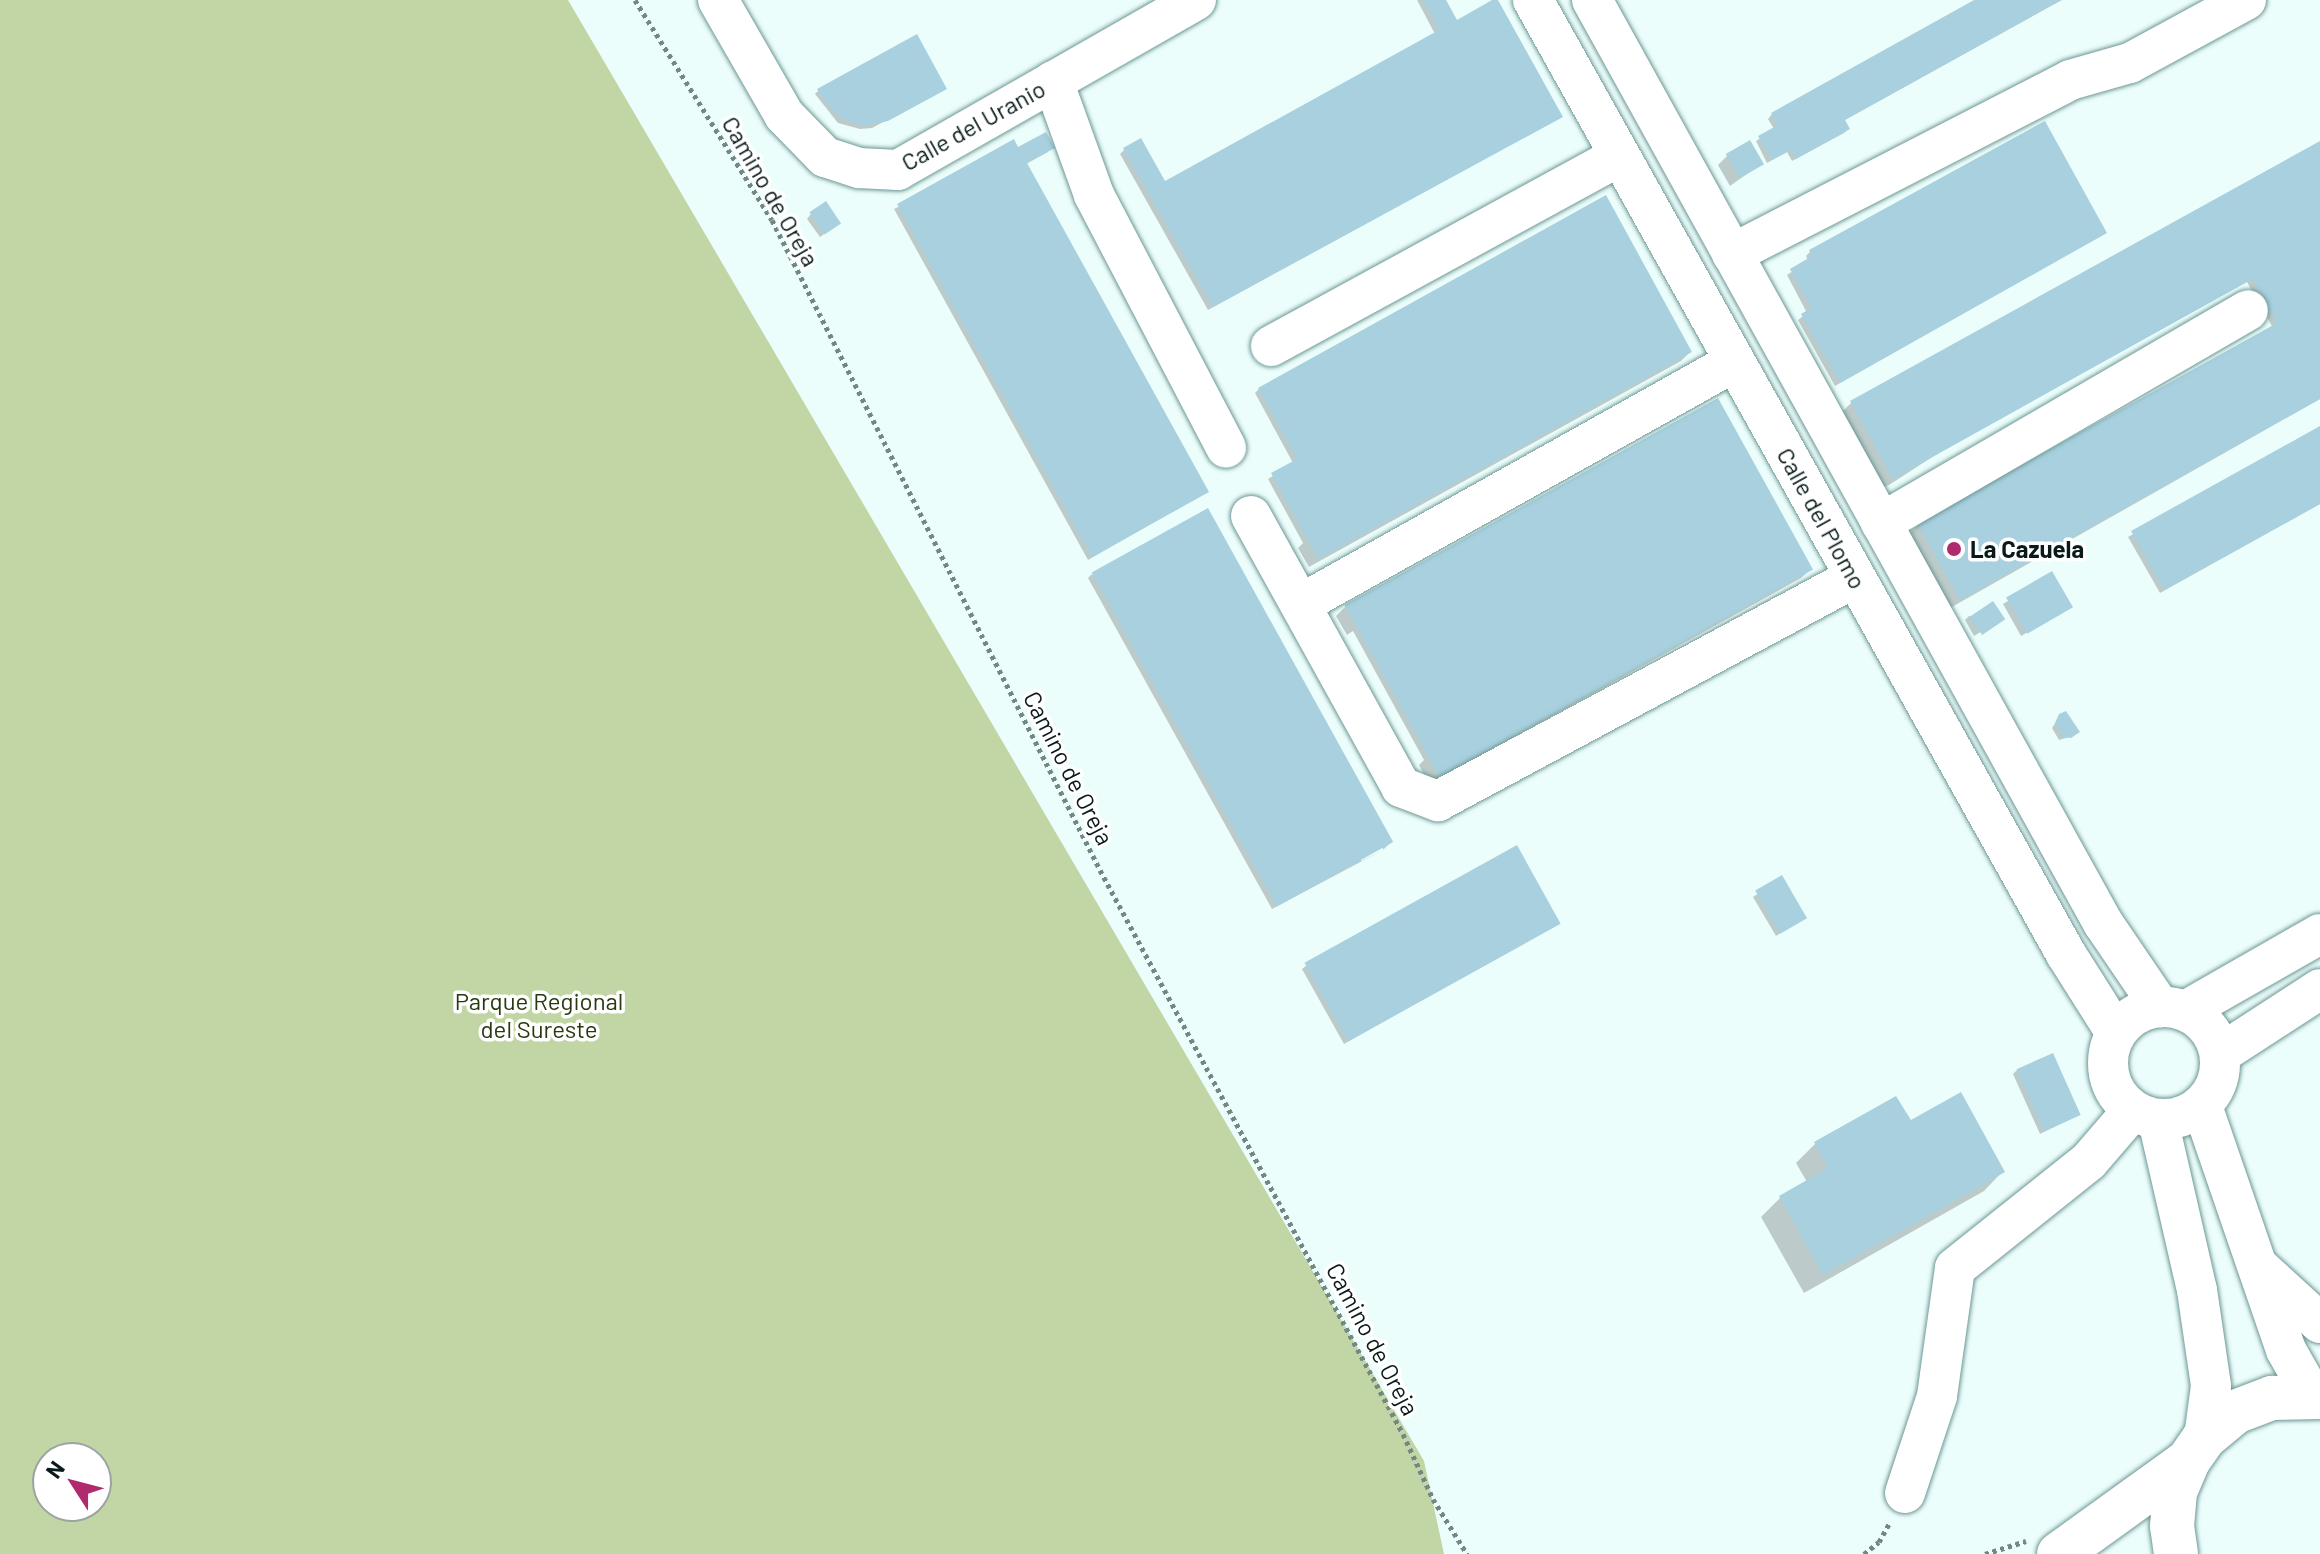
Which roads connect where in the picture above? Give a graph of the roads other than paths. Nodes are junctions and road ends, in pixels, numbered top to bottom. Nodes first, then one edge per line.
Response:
1 (718, 0) edge
2 (1196, 0) edge
3 (1533, 0) edge
4 (1592, 0) edge
5 (2246, 0) edge
6 (1053, 81) junction
7 (1619, 156) junction
8 (1732, 254) junction
9 (2248, 310) dead end
10 (1271, 346) dead end
11 (1735, 361) junction
12 (1226, 448) dead end
13 (1251, 516) dead end
14 (1881, 523) junction
15 (1855, 577) junction
16 (1301, 604) junction
17 (2320, 934) edge
18 (2320, 989) edge
19 (2172, 1009) junction
20 (2116, 1033) junction
21 (2220, 1054) junction
22 (2202, 1106) junction
23 (2145, 1115) junction
24 (2255, 1264) junction
25 (2320, 1323) edge
26 (2316, 1396) edge
27 (2196, 1450) junction
28 (1905, 1493) dead end
29 (2059, 1554) edge
30 (2176, 1554) edge

1 - 6 street, Calle del Uranio
2 - 6 street, Calle del Uranio
3 - 7 street, Calle del Plomo
4 - 8 street, Calle del Plomo
5 - 8 street
6 - 12 street
7 - 10 street
7 - 11 street, Calle del Plomo
8 - 14 street, Calle del Plomo
9 - 14 street
11 - 15 street, Calle del Plomo
11 - 16 street
13 - 16 street
14 - 19 street, Calle del Plomo
15 - 16 street
15 - 20 street, Calle del Plomo
17 - 19 street
18 - 21 street
19 - 20 street
19 - 21 street
20 - 23 street
21 - 22 street
22 - 23 street
22 - 24 street
23 - 27 street
23 - 28 street
24 - 25 street
24 - 26 street
26 - 27 main road
27 - 29 main road
27 - 30 main road

